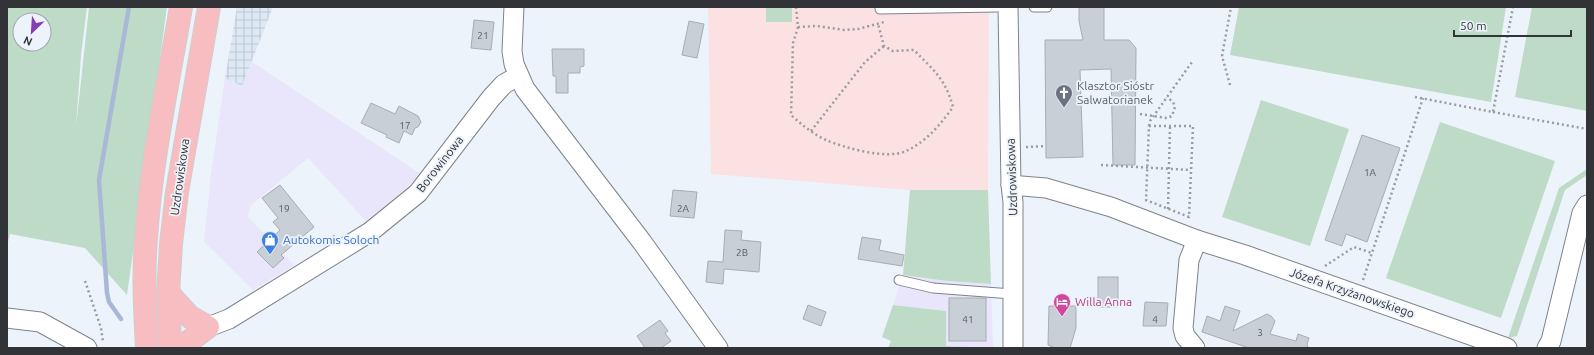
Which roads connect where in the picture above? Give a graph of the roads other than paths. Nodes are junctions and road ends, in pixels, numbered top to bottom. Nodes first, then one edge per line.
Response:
1 (181, 7) edge
2 (209, 7) edge
3 (514, 7) edge
4 (880, 7) edge
5 (997, 7) edge
6 (1008, 7) edge
7 (1034, 7) edge
8 (1047, 7) edge
9 (518, 76) junction
10 (1012, 185) junction
11 (1587, 205) edge
12 (1197, 240) junction
13 (899, 280) dead end
14 (168, 293) junction
15 (1012, 294) junction
16 (7, 318) edge
17 (208, 327) junction
18 (87, 348) edge
19 (147, 348) edge
20 (170, 348) edge
21 (184, 348) edge
22 (718, 348) edge
23 (1013, 348) edge
24 (1195, 348) edge
25 (1507, 348) edge
26 (1547, 348) edge

1 - 19 main road
2 - 14 main road, Uzdrowiskowa
3 - 9 street
4 - 5 lane
6 - 10 street, Uzdrowiskowa
7 - 8 lane
9 - 17 street, Borowinowa
9 - 22 street
10 - 12 street, Józefa Krzyżanowskiego
10 - 15 street, Uzdrowiskowa
11 - 26 street
12 - 24 street
12 - 25 street, Józefa Krzyżanowskiego
13 - 15 lane
14 - 17 main road
14 - 20 main road, Uzdrowiskowa
15 - 23 street, Uzdrowiskowa
16 - 18 street
17 - 21 main road

